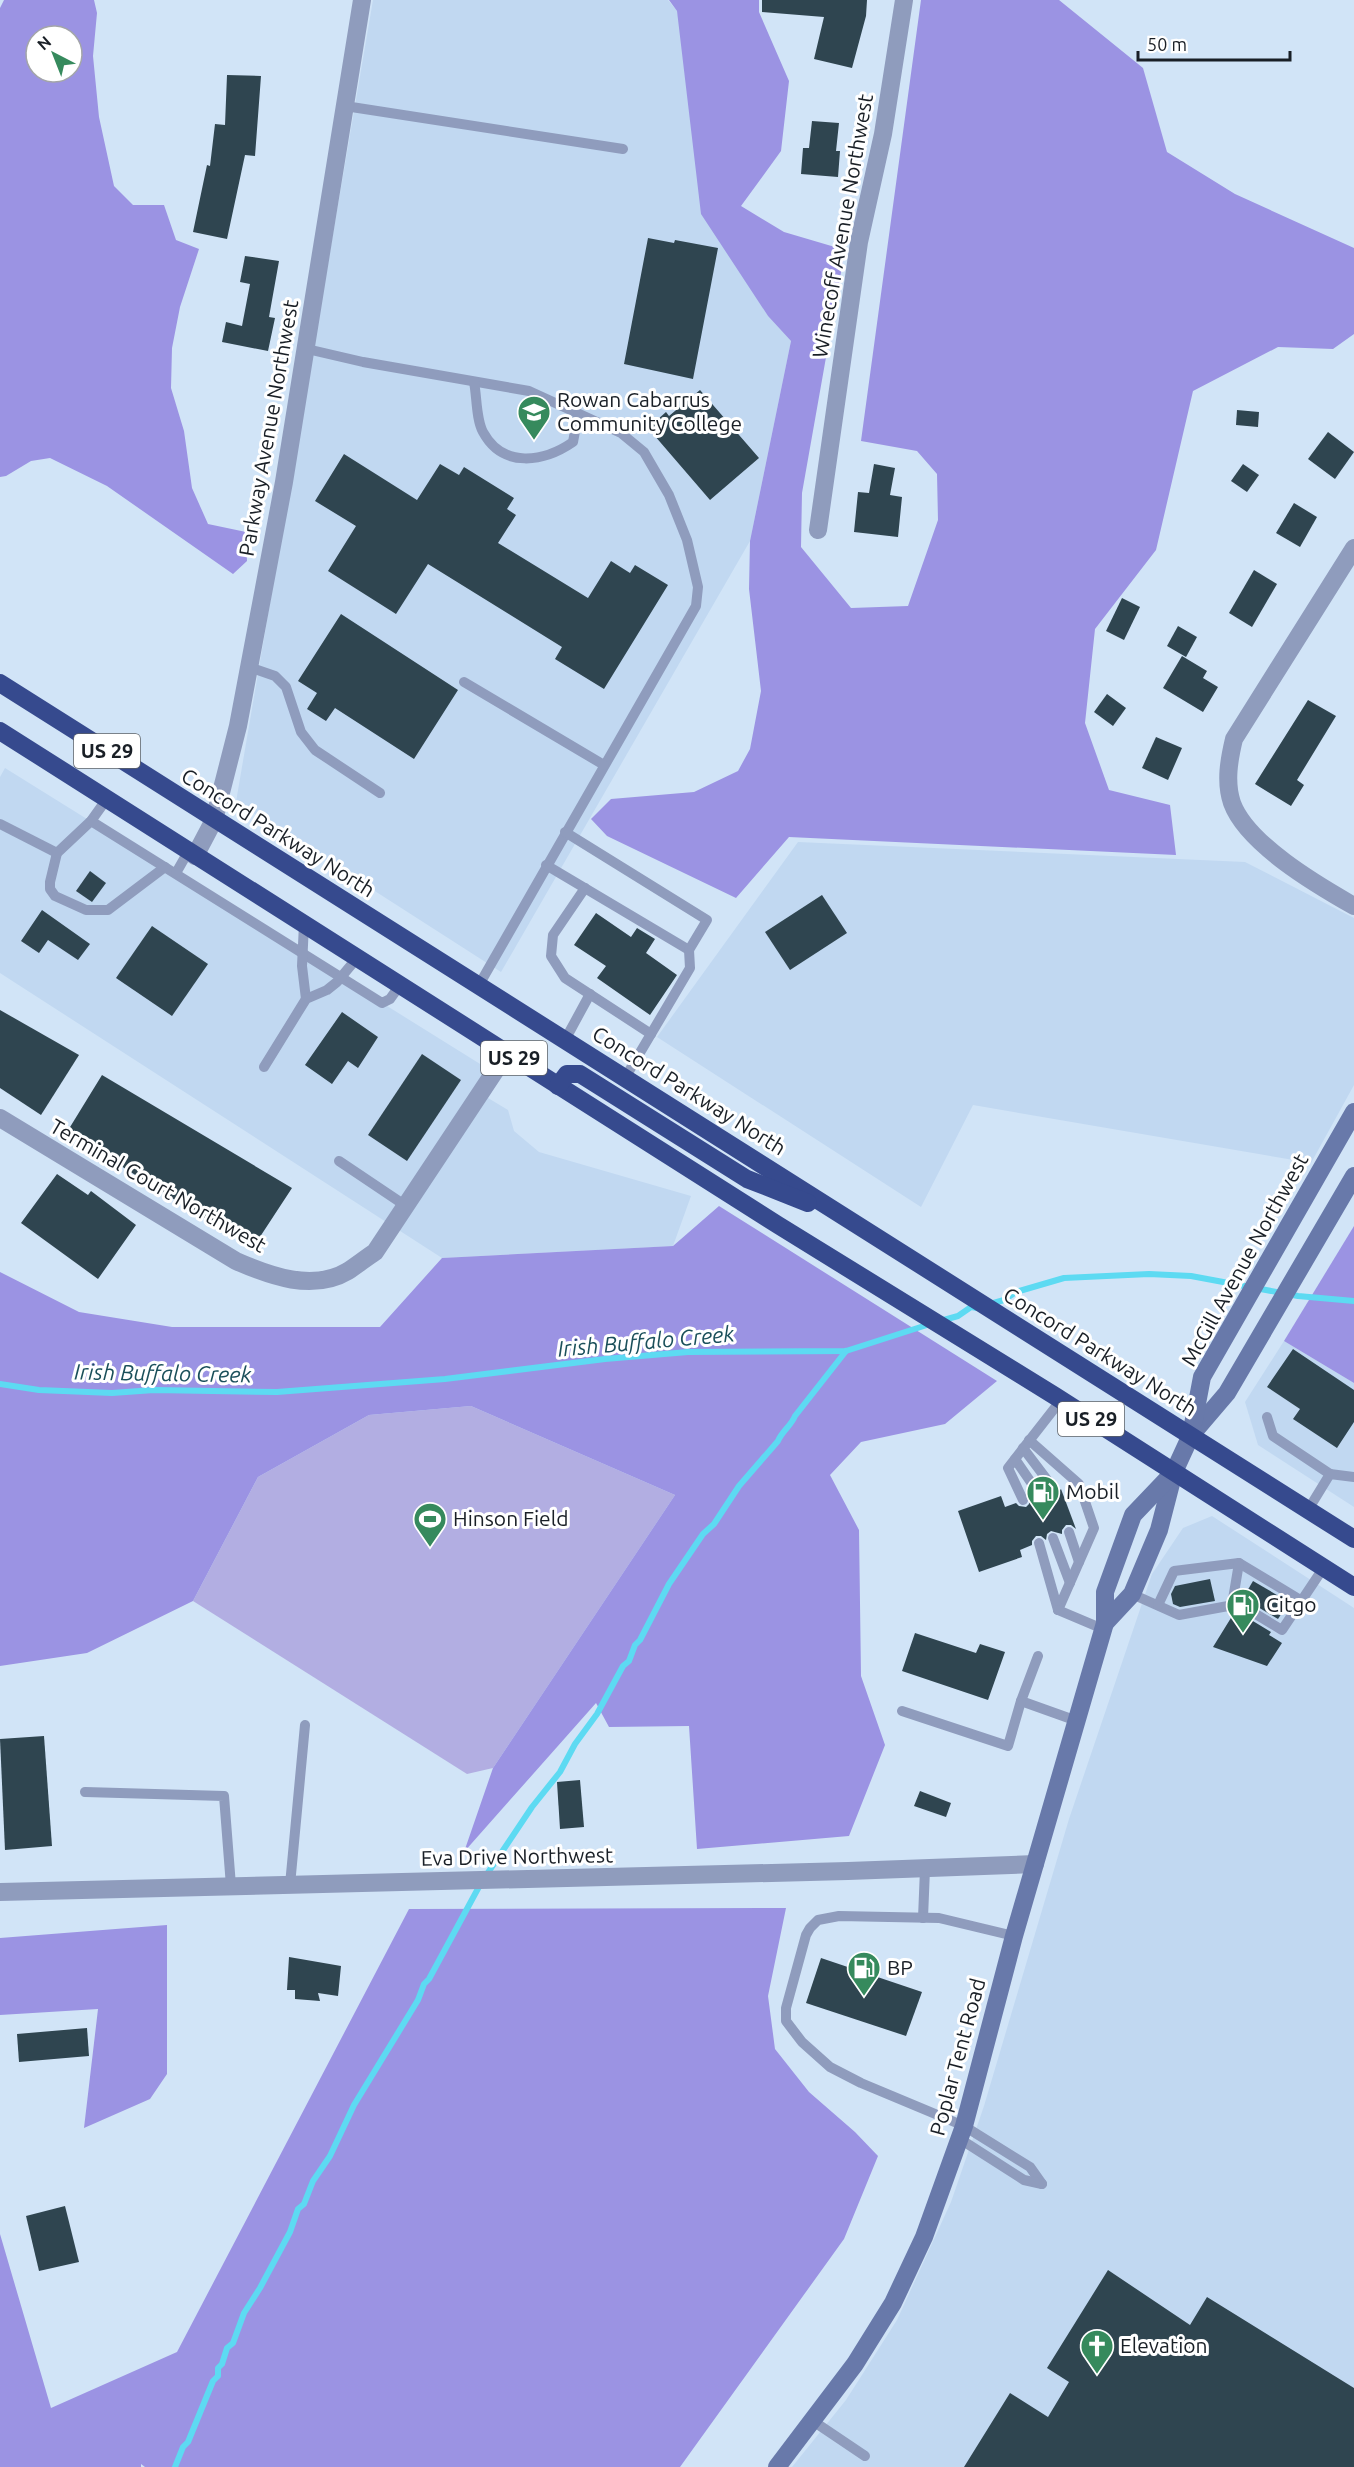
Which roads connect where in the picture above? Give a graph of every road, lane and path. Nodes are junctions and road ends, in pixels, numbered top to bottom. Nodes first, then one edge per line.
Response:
1 (362, 0) edge
2 (904, 0) edge
3 (345, 106) junction
4 (623, 149) dead end
5 (307, 349) junction
6 (474, 382) junction
7 (578, 415) junction
8 (818, 530) dead end
9 (1354, 548) edge
10 (249, 667) junction
11 (465, 682) dead end
12 (0, 683) edge
13 (2, 737) edge
14 (604, 765) junction
15 (380, 792) dead end
16 (106, 800) junction
17 (91, 820) junction
18 (214, 820) junction
19 (0, 824) edge
20 (565, 832) junction
21 (57, 853) junction
22 (192, 854) junction
23 (546, 865) junction
24 (165, 867) junction
25 (176, 873) junction
26 (585, 888) junction
27 (1354, 906) edge
28 (304, 924) junction
29 (689, 950) junction
30 (302, 952) junction
31 (357, 958) junction
32 (341, 977) junction
33 (400, 985) junction
34 (478, 985) junction
35 (590, 994) junction
36 (306, 999) junction
37 (651, 1034) junction
38 (565, 1040) junction
39 (507, 1053) junction
40 (264, 1066) dead end
41 (626, 1078) junction
42 (558, 1086) junction
43 (1354, 1112) edge
44 (0, 1118) edge
45 (339, 1161) dead end
46 (1352, 1178) edge
47 (406, 1206) junction
48 (846, 1218) junction
49 (1061, 1400) junction
50 (1267, 1417) dead end
51 (1191, 1435) junction
52 (1026, 1444) junction
53 (1015, 1459) junction
54 (1174, 1472) junction
55 (1330, 1474) junction
56 (1354, 1478) edge
57 (1054, 1489) dead end
58 (1039, 1494) dead end
59 (1023, 1500) dead end
60 (1308, 1510) junction
61 (1069, 1532) dead end
62 (1053, 1538) dead end
63 (1354, 1539) edge
64 (1039, 1543) dead end
65 (1079, 1562) junction
66 (1239, 1563) junction
67 (1327, 1570) junction
68 (1354, 1579) edge
69 (1070, 1583) junction
70 (1354, 1587) edge
71 (1132, 1594) junction
72 (1302, 1601) junction
73 (1158, 1605) junction
74 (1232, 1605) junction
75 (1058, 1610) junction
76 (1104, 1626) junction
77 (1038, 1656) dead end
78 (1022, 1701) junction
79 (902, 1711) dead end
80 (1077, 1721) junction
81 (305, 1725) dead end
82 (85, 1792) dead end
83 (1035, 1864) junction
84 (925, 1869) junction
85 (290, 1885) junction
86 (231, 1886) junction
87 (0, 1892) edge
88 (923, 1918) junction
89 (1014, 1936) junction
90 (962, 2132) junction
91 (813, 2421) junction
92 (865, 2456) dead end
93 (777, 2467) edge

1 - 3 street, Parkway Avenue Northwest
2 - 8 street, Winecoff Avenue Northwest
3 - 4 lane
3 - 5 street, Parkway Avenue Northwest
5 - 6 lane
5 - 10 street, Parkway Avenue Northwest
6 - 7 lane
6 - 7 lane
7 - 14 lane
9 - 27 street
10 - 15 lane
10 - 18 street, Parkway Avenue Northwest
11 - 14 lane
12 - 18 highway, Concord Parkway North / US 29
13 - 16 highway, US 29
14 - 20 lane
16 - 17 lane
16 - 22 highway, US 29
17 - 21 lane
17 - 24 lane
18 - 22 street, Parkway Avenue Northwest
18 - 34 highway, Concord Parkway North / US 29
19 - 21 lane
20 - 23 lane
20 - 29 lane
21 - 24 lane
22 - 25 lane
22 - 28 highway, US 29
23 - 26 lane
23 - 34 lane
24 - 25 lane
25 - 30 lane
26 - 29 lane
26 - 35 lane
28 - 30 lane
28 - 31 highway, US 29
29 - 37 lane
30 - 32 lane
30 - 36 lane
31 - 32 lane
31 - 33 highway, US 29
32 - 33 lane
32 - 36 lane
33 - 39 highway, US 29
34 - 38 highway, Concord Parkway North / US 29
35 - 37 lane
35 - 38 lane
36 - 40 lane
37 - 41 lane
38 - 41 highway, Concord Parkway North / US 29
39 - 42 highway, US 29
39 - 47 street, Terminal Court Northwest
41 - 48 highway, Concord Parkway North / US 29
42 - 48 highway
42 - 49 highway, US 29
43 - 51 main road, McGill Avenue Northwest
44 - 47 street, Terminal Court Northwest
45 - 47 lane
46 - 51 main road, McGill Avenue Northwest
48 - 51 highway, Concord Parkway North / US 29
49 - 52 lane
49 - 54 highway, US 29
50 - 55 lane
51 - 54 main road, McGill Avenue Northwest
51 - 60 highway, Concord Parkway North / US 29
52 - 53 lane
52 - 57 lane
52 - 65 lane
53 - 58 lane
53 - 59 lane
54 - 67 highway, US 29
54 - 71 main road, Poplar Tent Road
54 - 76 main road, Poplar Tent Road
55 - 56 lane
55 - 60 lane
60 - 63 highway, Concord Parkway North / US 29
61 - 65 lane
62 - 69 lane
64 - 75 lane
65 - 69 lane
66 - 72 lane
66 - 73 lane
66 - 74 lane
67 - 68 highway
67 - 70 highway, US 29
67 - 72 lane
69 - 75 lane
71 - 73 lane
71 - 76 main road, Poplar Tent Road
72 - 74 lane
73 - 74 lane
75 - 76 lane
76 - 80 main road, Poplar Tent Road
77 - 78 lane
78 - 79 lane
78 - 80 lane
80 - 83 main road, Poplar Tent Road
81 - 85 lane
82 - 86 lane
83 - 84 street, Eva Drive Northwest
83 - 89 main road, Poplar Tent Road
84 - 85 street, Eva Drive Northwest
84 - 88 lane
85 - 86 street, Eva Drive Northwest
86 - 87 street, Eva Drive Northwest
88 - 89 lane
88 - 90 lane
89 - 90 main road, Poplar Tent Road
90 - 90 lane
90 - 91 main road, Poplar Tent Road
91 - 92 lane
91 - 93 main road, Poplar Tent Road

